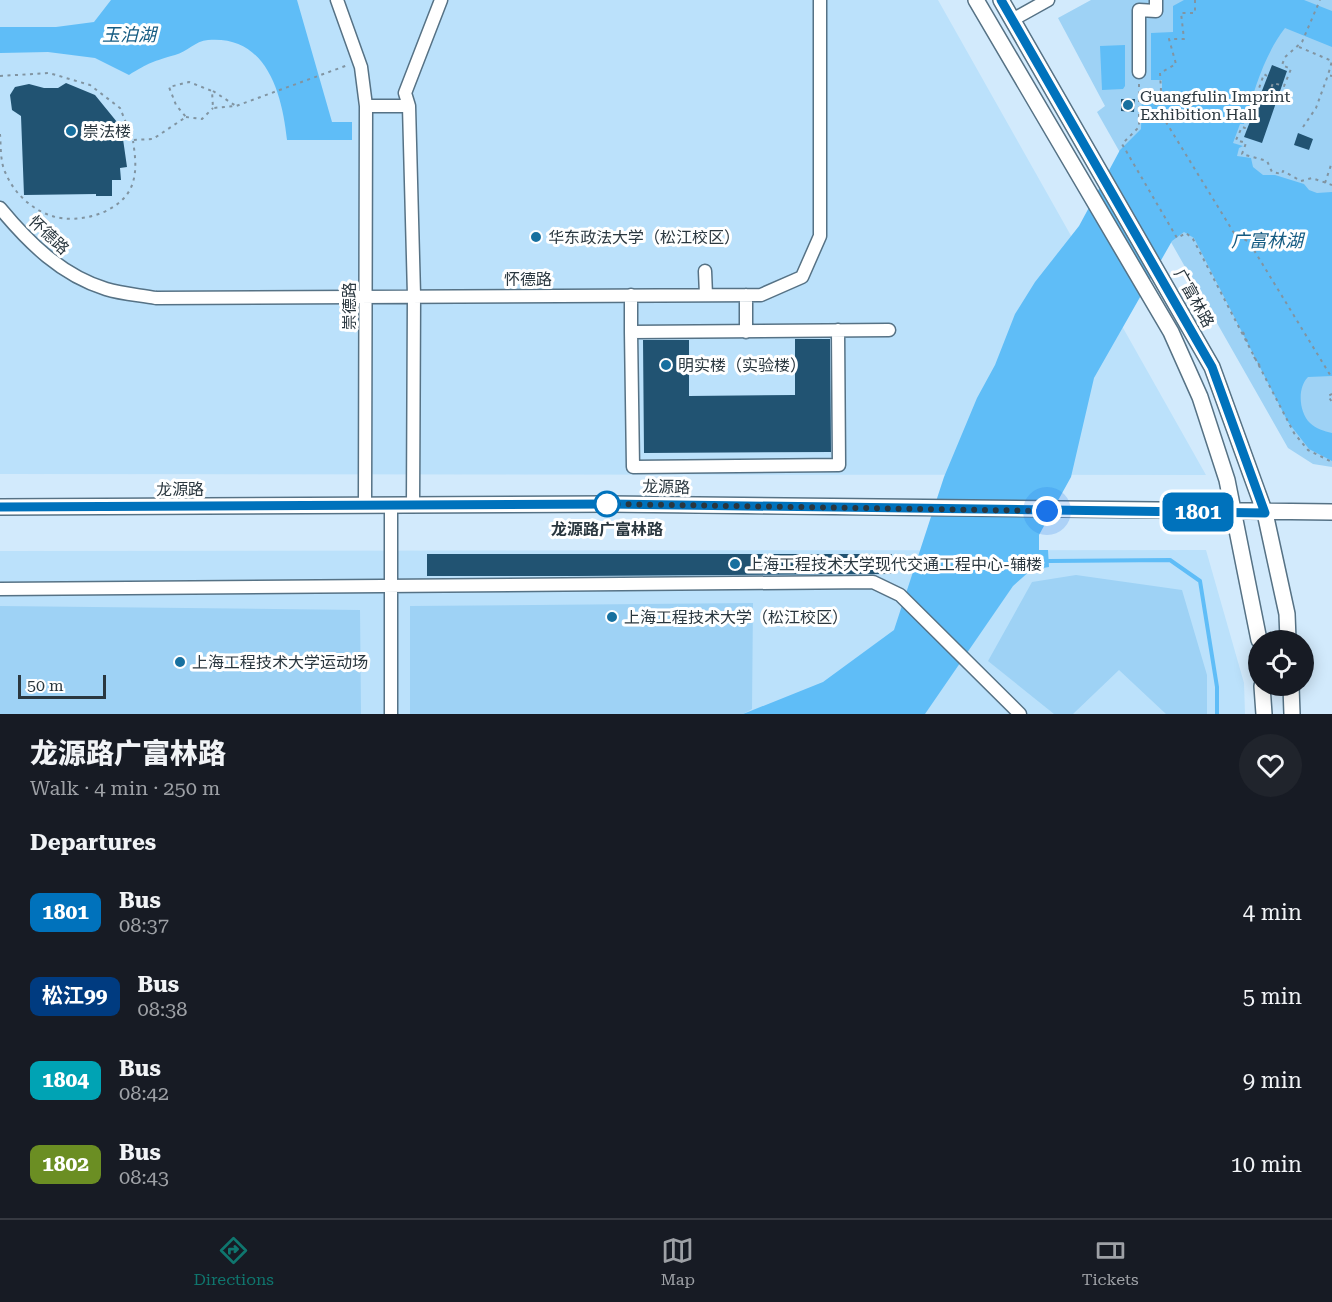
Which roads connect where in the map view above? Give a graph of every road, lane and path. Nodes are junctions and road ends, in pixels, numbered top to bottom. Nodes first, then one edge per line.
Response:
1 (337, 0) edge
2 (441, 0) edge
3 (820, 0) edge
4 (976, 0) edge
5 (1001, 0) edge
6 (1048, 0) edge
7 (1156, 0) edge
8 (1195, 0) edge
9 (1320, 0) edge
10 (1012, 20) junction
11 (1297, 46) junction
12 (359, 60) junction
13 (1139, 72) joint
14 (1330, 75) edge
15 (0, 76) edge
16 (1267, 76) dead end
17 (212, 91) junction
18 (1269, 94) dead end
19 (236, 106) junction
20 (366, 106) junction
21 (409, 106) junction
22 (213, 108) junction
23 (186, 117) junction
24 (1304, 127) dead end
25 (0, 134) edge
26 (133, 140) junction
27 (0, 146) edge
28 (1332, 162) edge
29 (1325, 183) junction
30 (1332, 185) edge
31 (0, 208) edge
32 (705, 271) dead end
33 (746, 294) junction
34 (414, 295) junction
35 (631, 295) junction
36 (705, 295) junction
37 (365, 296) junction
38 (838, 330) junction
39 (889, 330) dead end
40 (631, 332) junction
41 (746, 332) junction
42 (1243, 332) dead end
43 (1248, 347) junction
44 (1253, 356) junction
45 (1262, 369) dead end
46 (1332, 378) edge
47 (1332, 394) edge
48 (1332, 402) edge
49 (1332, 462) edge
50 (365, 506) junction
51 (391, 506) junction
52 (413, 506) junction
53 (0, 507) edge
54 (1235, 512) junction
55 (1332, 512) edge
56 (1265, 513) junction
57 (391, 587) junction
58 (0, 590) edge
59 (1257, 630) edge
60 (1288, 630) edge
61 (1263, 696) edge
62 (1291, 696) edge
63 (391, 714) edge
64 (1020, 714) edge
65 (1264, 714) edge
66 (1292, 714) edge

1 - 12 street, 崇德路
2 - 21 street
3 - 33 street, 怀德路
4 - 54 main road
5 - 10 main road, 广富林路
6 - 10 street
7 - 13 street
8 - 46 path
9 - 11 path
10 - 56 main road, 广富林路
11 - 14 path
11 - 18 path
12 - 19 path
12 - 20 street, 崇德路
13 - 43 path
14 - 24 path
15 - 26 path
16 - 29 path
17 - 19 path
17 - 22 path
17 - 23 path
19 - 22 path
20 - 21 street
20 - 37 street, 崇德路
21 - 34 street
22 - 23 path
23 - 26 path
25 - 27 path
26 - 27 path
28 - 29 path
29 - 30 path
31 - 37 street, 怀德路
32 - 36 street
33 - 36 street, 怀德路
33 - 41 street
34 - 35 street, 怀德路
34 - 37 street, 怀德路
34 - 52 street
35 - 36 street, 怀德路
35 - 40 street
37 - 50 street, 崇德路
38 - 39 street
38 - 40 street
38 - 41 street
40 - 41 street
42 - 43 path
43 - 44 path
44 - 45 path
44 - 49 path
47 - 48 path
50 - 51 main road, 龙源路
50 - 53 main road, 龙源路
51 - 52 main road, 龙源路
51 - 57 street
52 - 54 main road, 龙源路
54 - 56 main road, 龙源路
54 - 59 main road
55 - 56 main road, 龙源路
56 - 60 main road, 广富林路
57 - 58 street
57 - 63 street
57 - 64 street
61 - 65 main road
62 - 66 main road

